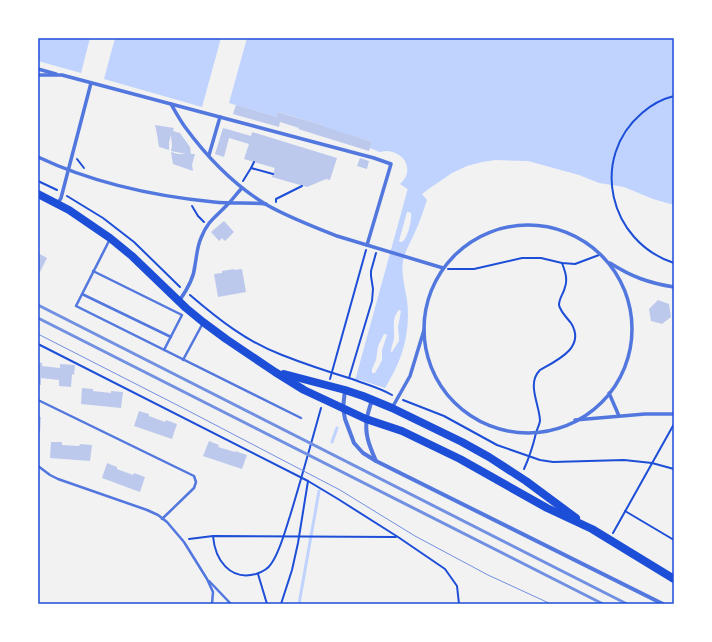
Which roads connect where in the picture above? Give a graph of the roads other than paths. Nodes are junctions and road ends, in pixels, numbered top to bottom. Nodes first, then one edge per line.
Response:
1 (38, 69) edge
2 (38, 75) edge
3 (62, 75) junction
4 (91, 83) junction
5 (171, 104) junction
6 (220, 117) junction
7 (209, 156) junction
8 (38, 157) edge
9 (68, 169) junction
10 (241, 187) junction
11 (38, 194) edge
12 (228, 203) junction
13 (58, 204) junction
14 (267, 204) junction
15 (110, 238) junction
16 (367, 245) junction
17 (607, 261) junction
18 (443, 268) junction
19 (93, 271) junction
20 (674, 287) edge
21 (82, 294) junction
22 (179, 301) junction
23 (204, 322) junction
24 (426, 326) junction
25 (171, 337) junction
26 (164, 350) junction
27 (183, 360) junction
28 (275, 372) junction
29 (345, 390) junction
30 (609, 393) junction
31 (38, 400) edge
32 (372, 400) junction
33 (343, 408) junction
34 (392, 408) junction
35 (674, 414) edge
36 (619, 416) junction
37 (301, 418) dead end
38 (366, 418) junction
39 (572, 421) junction
40 (376, 461) junction
41 (38, 466) edge
42 (162, 518) junction
43 (592, 529) junction
44 (674, 578) edge
45 (207, 579) junction
46 (212, 604) edge
47 (231, 604) edge
48 (663, 604) edge

1 - 3 street
2 - 3 street
3 - 4 street
4 - 5 street
4 - 9 street
5 - 6 street
5 - 7 street
6 - 7 street
6 - 16 street
7 - 10 street
8 - 9 street
9 - 12 street
9 - 13 street
10 - 12 street
10 - 14 street
11 - 13 main road
12 - 14 street
12 - 22 street
13 - 15 main road
14 - 16 street
15 - 19 lane
15 - 22 main road
16 - 18 street
17 - 18 street
17 - 20 street
17 - 30 street
18 - 24 street
19 - 21 lane
19 - 25 lane
21 - 25 lane
21 - 26 lane
22 - 23 main road
23 - 27 lane
23 - 28 main road
24 - 34 street
24 - 39 street
25 - 26 lane
26 - 27 lane
27 - 37 lane
28 - 29 main road
28 - 33 main road
29 - 32 main road
29 - 33 street
30 - 36 street
30 - 39 street
31 - 42 lane
32 - 34 main road
32 - 38 street
33 - 38 main road
33 - 40 street
34 - 43 main road
35 - 36 street
36 - 39 street
38 - 40 street
38 - 43 main road
40 - 48 street
41 - 42 lane
42 - 45 lane
43 - 44 main road
45 - 46 lane
45 - 47 lane

